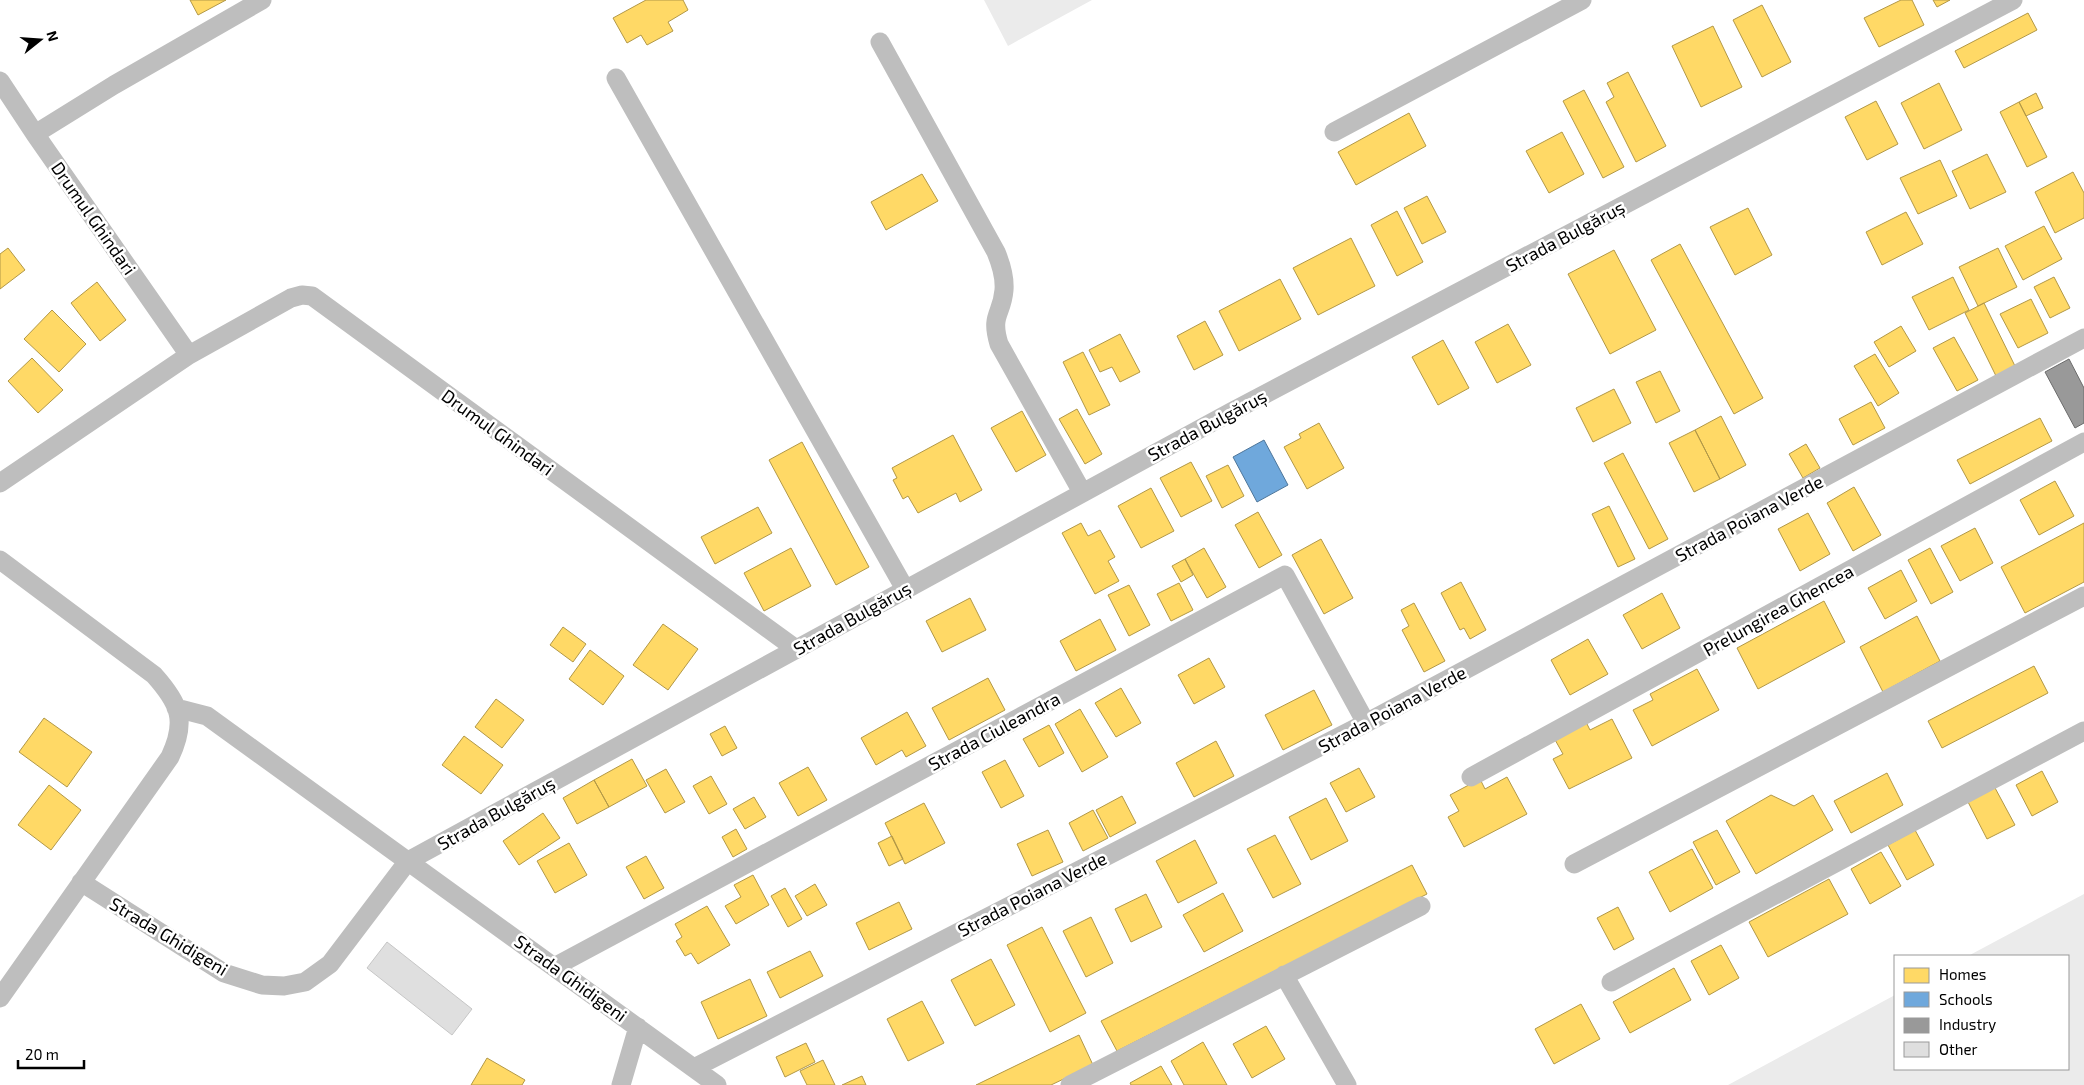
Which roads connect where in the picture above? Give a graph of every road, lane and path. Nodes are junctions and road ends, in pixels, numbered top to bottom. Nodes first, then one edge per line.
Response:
1 (262, 0) edge
2 (1582, 0) edge
3 (2013, 0) edge
4 (880, 42) dead end
5 (616, 78) dead end
6 (0, 80) edge
7 (1334, 132) dead end
8 (35, 134) junction
9 (2084, 338) edge
10 (189, 355) junction
11 (2084, 442) edge
12 (0, 484) edge
13 (1082, 492) junction
14 (0, 560) edge
15 (905, 589) junction
16 (2084, 596) edge
17 (796, 649) junction
18 (176, 708) junction
19 (1362, 725) junction
20 (2084, 731) edge
21 (1471, 776) dead end
22 (408, 861) junction
23 (1574, 864) dead end
24 (81, 882) junction
25 (1421, 906) dead end
26 (554, 967) junction
27 (1284, 975) junction
28 (1611, 982) dead end
29 (1, 996) edge
30 (638, 1026) junction
31 (694, 1068) junction
32 (621, 1085) edge
33 (717, 1085) edge
34 (1070, 1085) edge
35 (1347, 1085) edge

1 - 8 street
2 - 7 street
3 - 13 street, Strada Bulgăruș
4 - 13 street
5 - 15 street
6 - 8 street, Drumul Ghindari
8 - 10 street, Drumul Ghindari
9 - 19 street, Strada Poiana Verde
10 - 12 street, Drumul Ghindari
10 - 17 street, Drumul Ghindari
11 - 21 street, Prelungirea Ghencea
13 - 15 street, Strada Bulgăruș
14 - 18 street
15 - 17 street, Strada Bulgăruș
16 - 23 street
17 - 22 street, Strada Bulgăruș
18 - 22 street
18 - 24 street
19 - 26 street, Strada Ciuleandra
19 - 31 street, Strada Poiana Verde
20 - 28 street
22 - 24 street, Strada Ghidigeni
22 - 26 street, Strada Ghidigeni
24 - 29 street
25 - 27 street
26 - 30 street, Strada Ghidigeni
27 - 34 street
27 - 35 street
30 - 31 street, Strada Ghidigeni
30 - 32 street
31 - 33 street, Strada Ghidigeni

